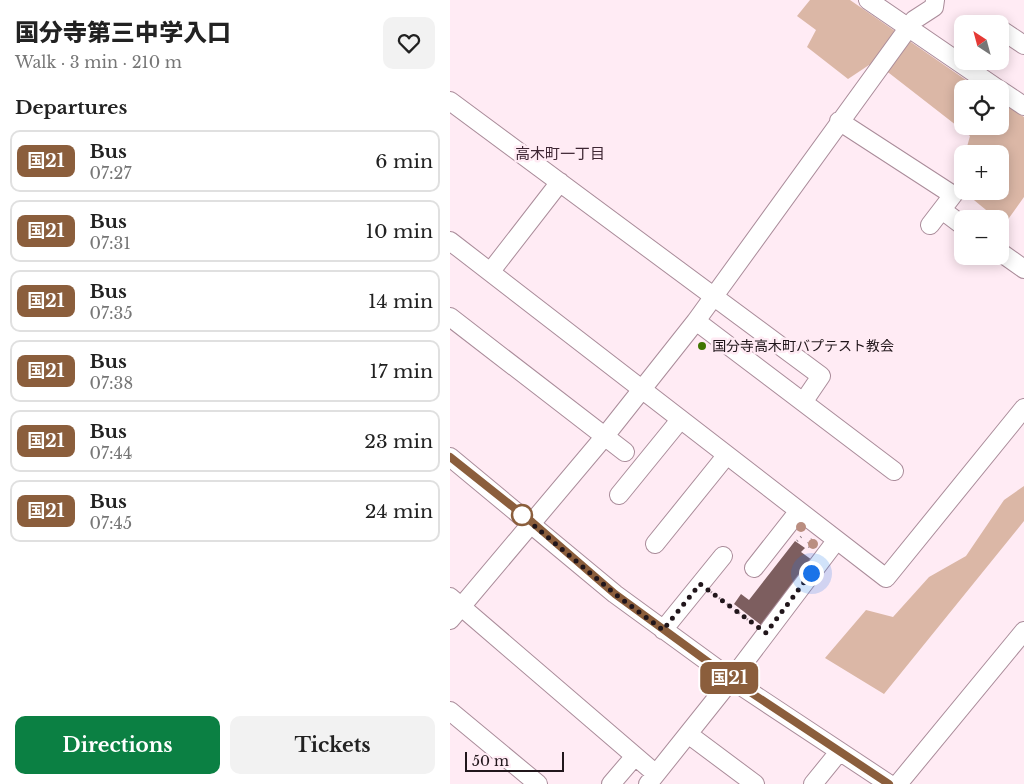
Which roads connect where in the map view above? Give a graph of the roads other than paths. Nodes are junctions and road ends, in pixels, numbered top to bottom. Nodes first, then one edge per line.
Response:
1 (868, 0) edge
2 (935, 0) edge
3 (909, 27) junction
4 (1009, 35) edge
5 (1024, 45) edge
6 (986, 80) edge
7 (1009, 96) edge
8 (450, 101) edge
9 (1024, 106) edge
10 (839, 121) junction
11 (560, 182) junction
12 (942, 210) junction
13 (954, 219) edge
14 (930, 226) dead end
15 (450, 241) edge
16 (1009, 258) edge
17 (1024, 269) edge
18 (491, 271) junction
19 (714, 296) junction
20 (696, 321) junction
21 (453, 326) edge
22 (642, 390) junction
23 (804, 401) junction
24 (1024, 408) edge
25 (680, 420) junction
26 (605, 436) junction
27 (625, 452) dead end
28 (726, 456) junction
29 (450, 457) edge
30 (894, 471) dead end
31 (619, 495) dead end
32 (798, 512) junction
33 (532, 522) junction
34 (836, 540) junction
35 (655, 544) dead end
36 (723, 556) dead end
37 (754, 568) dead end
38 (453, 609) edge
39 (663, 630) junction
40 (1024, 631) edge
41 (731, 680) junction
42 (450, 710) edge
43 (688, 734) junction
44 (839, 752) junction
45 (635, 756) junction
46 (652, 779) edge
47 (538, 784) edge
48 (611, 784) edge
49 (755, 784) edge
50 (813, 784) edge
51 (889, 784) edge
52 (898, 784) edge

1 - 3 street
2 - 3 street
3 - 6 street
3 - 10 street
4 - 5 street
7 - 9 street
8 - 11 street
10 - 12 street
10 - 19 street
11 - 18 street
11 - 19 street
12 - 13 street
12 - 14 street
15 - 18 street
16 - 17 street
18 - 22 street
19 - 20 street
19 - 23 street
20 - 22 street
20 - 23 street
21 - 26 street
22 - 25 street
22 - 26 street
23 - 30 street
24 - 34 street
25 - 28 street
25 - 31 street
26 - 27 street
26 - 33 street
28 - 32 street
28 - 35 street
29 - 33 street
32 - 34 street
32 - 37 street
33 - 38 street
33 - 39 street
34 - 41 street
36 - 39 street
38 - 45 street
39 - 41 street
40 - 52 street
41 - 43 street
41 - 44 street
42 - 47 street
43 - 46 street
43 - 49 street
44 - 50 street
44 - 51 street
45 - 46 street
45 - 48 street

